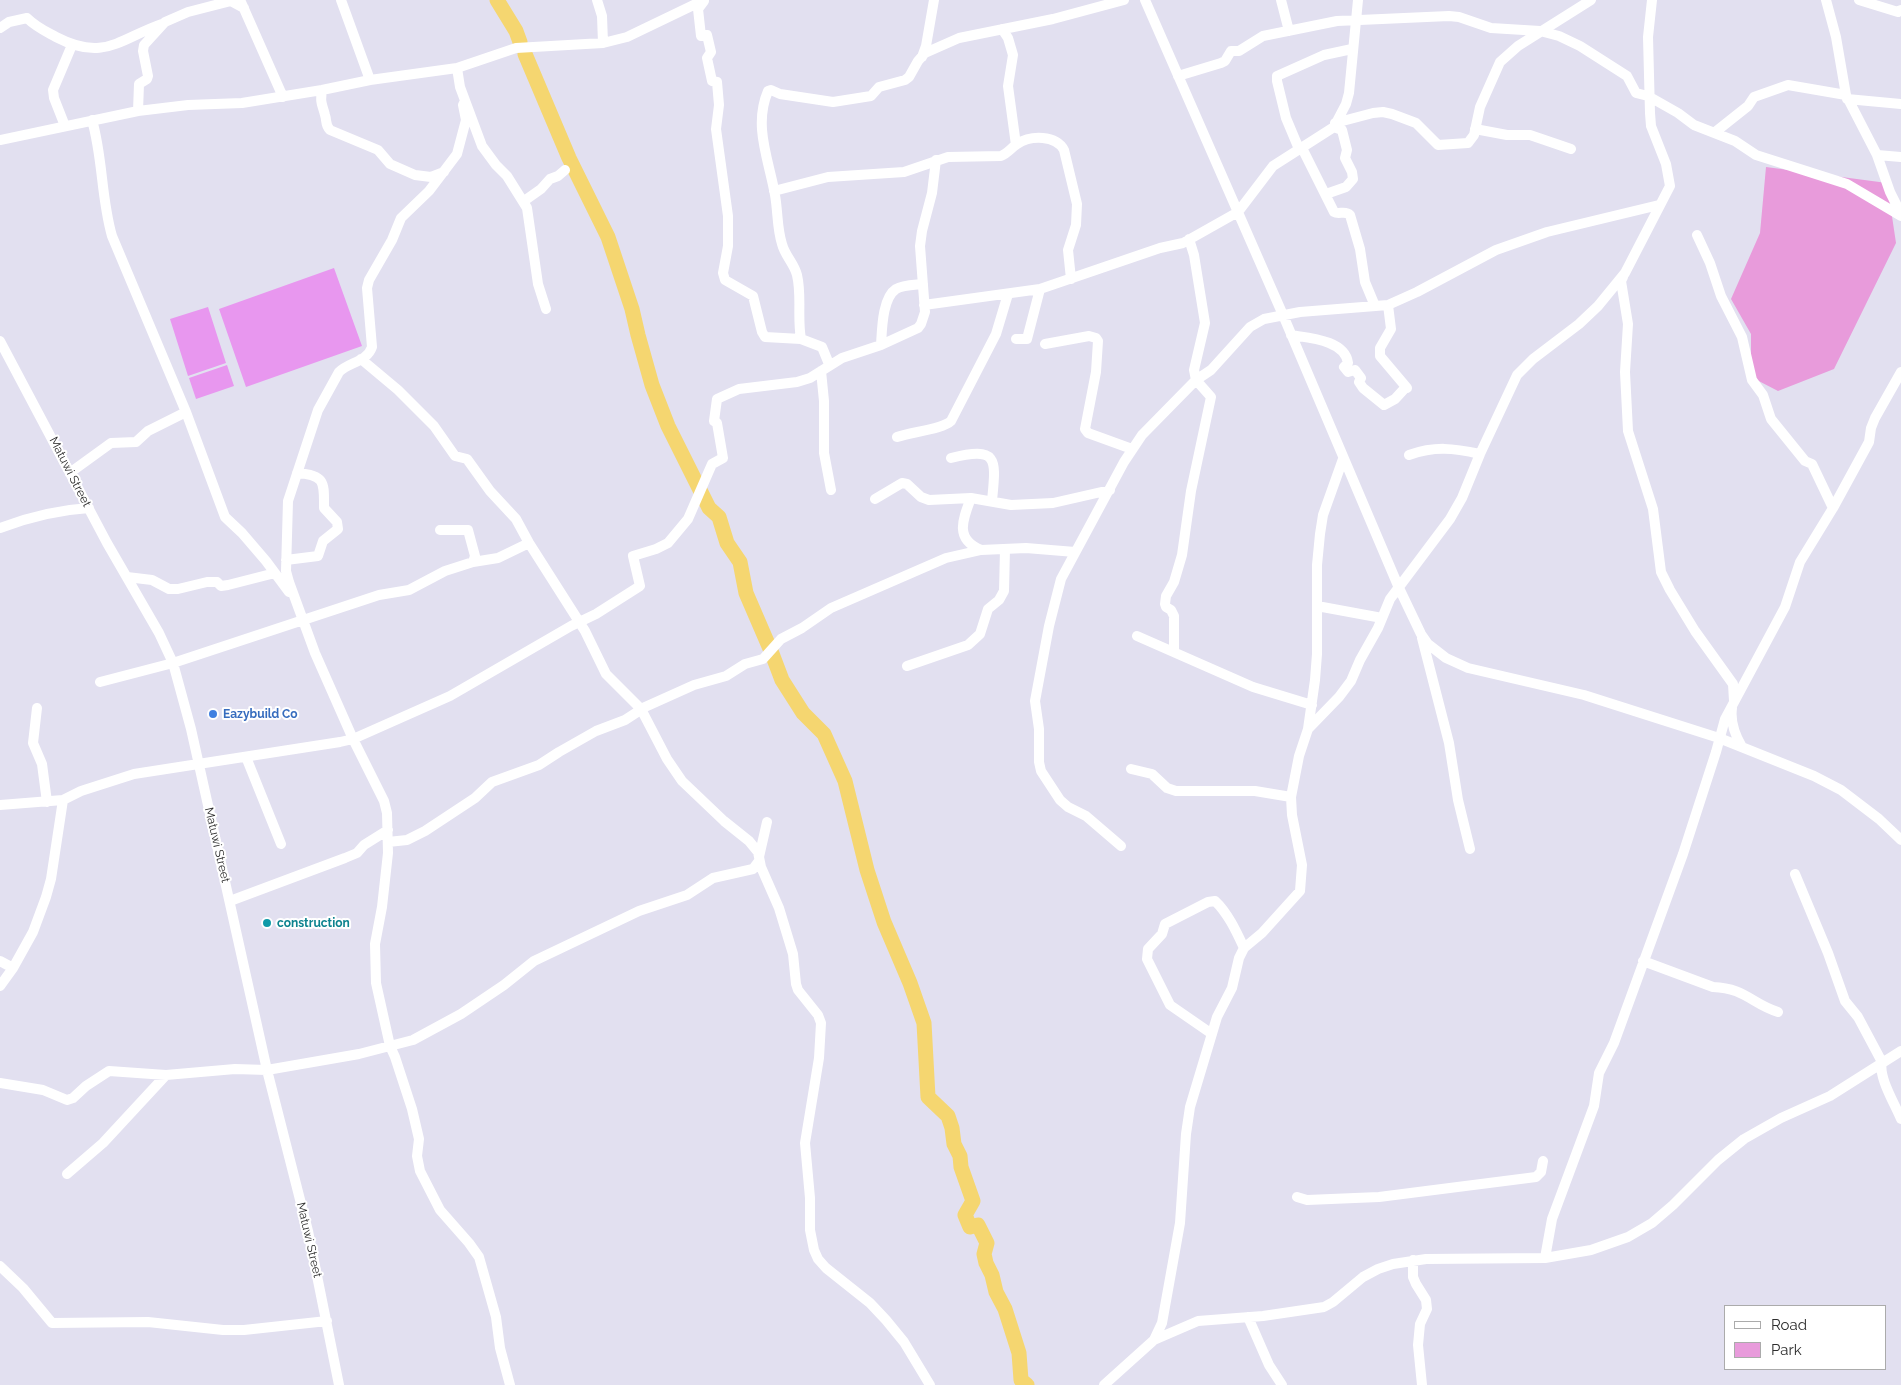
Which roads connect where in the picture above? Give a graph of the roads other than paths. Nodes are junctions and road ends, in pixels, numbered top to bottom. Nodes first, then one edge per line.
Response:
1 (341, 0) edge
2 (597, 0) edge
3 (704, 0) edge
4 (934, 0) edge
5 (1124, 0) edge
6 (1145, 0) edge
7 (1281, 0) edge
8 (1358, 0) edge
9 (1591, 0) edge
10 (1652, 0) edge
11 (1826, 0) edge
12 (1859, 0) edge
13 (1893, 0) edge
14 (242, 4) edge
15 (1900, 12) edge
16 (1355, 20) junction
17 (166, 22) junction
18 (1020, 25) junction
19 (0, 29) edge
20 (1002, 29) junction
21 (1289, 31) junction
22 (1540, 31) junction
23 (603, 43) junction
24 (72, 45) junction
25 (1352, 49) junction
26 (1013, 56) junction
27 (921, 58) junction
28 (457, 68) junction
29 (1178, 76) junction
30 (370, 80) junction
31 (322, 90) junction
32 (1648, 96) junction
33 (283, 97) junction
34 (1846, 97) junction
35 (465, 101) junction
36 (1901, 104) edge
37 (138, 111) junction
38 (92, 120) junction
39 (1334, 125) junction
40 (65, 126) junction
41 (1475, 129) junction
42 (1714, 133) junction
43 (0, 140) edge
44 (1016, 145) junction
45 (1301, 149) junction
46 (1571, 149) dead end
47 (1877, 155) junction
48 (1901, 157) edge
49 (936, 160) junction
50 (565, 170) dead end
51 (445, 172) junction
52 (774, 191) junction
53 (1326, 194) junction
54 (524, 201) junction
55 (1659, 205) junction
56 (1238, 212) junction
57 (1901, 215) edge
58 (1697, 235) dead end
59 (1190, 239) junction
60 (1624, 274) junction
61 (1071, 279) junction
62 (923, 284) junction
63 (1040, 289) junction
64 (1008, 294) junction
65 (924, 305) junction
66 (1388, 305) junction
67 (1375, 306) junction
68 (546, 309) dead end
69 (1283, 315) junction
70 (1291, 335) junction
71 (801, 339) junction
72 (1016, 339) dead end
73 (0, 341) edge
74 (1045, 344) dead end
75 (881, 346) junction
76 (361, 359) junction
77 (829, 364) junction
78 (820, 371) junction
79 (1901, 372) edge
80 (1196, 380) junction
81 (186, 412) junction
82 (898, 437) dead end
83 (1132, 449) junction
84 (1480, 454) junction
85 (1408, 455) dead end
86 (951, 458) dead end
87 (1343, 458) junction
88 (71, 472) junction
89 (297, 473) junction
90 (831, 490) dead end
91 (1110, 490) junction
92 (971, 498) junction
93 (875, 499) dead end
94 (992, 501) junction
95 (88, 508) junction
96 (1833, 508) junction
97 (0, 528) edge
98 (440, 530) dead end
99 (529, 543) junction
100 (1005, 549) junction
101 (981, 550) junction
102 (1074, 552) junction
103 (286, 560) junction
104 (473, 562) junction
105 (275, 573) junction
106 (127, 577) junction
107 (1399, 588) junction
108 (295, 601) junction
109 (1317, 606) junction
110 (1382, 618) junction
111 (302, 620) junction
112 (579, 622) junction
113 (1421, 634) junction
114 (1137, 636) dead end
115 (1174, 652) junction
116 (173, 663) junction
117 (907, 666) dead end
118 (100, 682) dead end
119 (1733, 704) junction
120 (1312, 705) junction
121 (36, 708) dead end
122 (641, 710) junction
123 (1308, 729) junction
124 (1719, 738) junction
125 (353, 739) junction
126 (1742, 747) junction
127 (246, 757) junction
128 (199, 764) junction
129 (1131, 769) dead end
130 (1292, 797) junction
131 (63, 800) junction
132 (47, 802) junction
133 (0, 805) edge
134 (767, 822) dead end
135 (388, 830) junction
136 (1901, 840) edge
137 (388, 842) junction
138 (281, 844) dead end
139 (1120, 846) dead end
140 (1470, 849) dead end
141 (759, 860) junction
142 (1794, 874) dead end
143 (230, 901) junction
144 (1244, 948) junction
145 (0, 961) edge
146 (1643, 961) junction
147 (13, 968) junction
148 (0, 986) edge
149 (1778, 1012) dead end
150 (1212, 1034) junction
151 (390, 1046) junction
152 (1901, 1051) edge
153 (1882, 1062) junction
154 (267, 1070) junction
155 (166, 1075) junction
156 (0, 1083) edge
157 (1901, 1119) edge
158 (1542, 1162) dead end
159 (67, 1174) dead end
160 (1297, 1198) dead end
161 (1545, 1258) junction
162 (1413, 1260) junction
163 (0, 1266) edge
164 (1248, 1317) junction
165 (328, 1322) junction
166 (1154, 1340) junction
167 (339, 1385) edge
168 (510, 1385) edge
169 (930, 1385) edge
170 (1104, 1385) edge
171 (1282, 1385) edge
172 (1422, 1385) edge

1 - 30 street
2 - 23 street
3 - 23 street
3 - 71 street
4 - 27 street
5 - 18 street
6 - 29 street
7 - 21 street
8 - 16 street
9 - 22 street
10 - 32 street
11 - 34 street
12 - 15 street
13 - 15 street
14 - 17 street
14 - 33 street
16 - 21 street
16 - 22 street
16 - 25 street
17 - 24 street
17 - 37 street
18 - 20 street
18 - 26 street
19 - 24 street
20 - 26 street
20 - 27 street
21 - 29 street
22 - 32 street
22 - 41 street
23 - 28 street
24 - 40 street
25 - 39 street
25 - 45 street
26 - 44 street
27 - 52 street
28 - 30 street
28 - 35 street
29 - 56 street
30 - 31 street
31 - 33 street
31 - 51 street
32 - 42 street
32 - 55 street
33 - 37 street
34 - 36 street
34 - 42 street
34 - 47 street
35 - 51 street
35 - 54 street
37 - 38 street
38 - 40 street
38 - 81 street
39 - 41 street
39 - 45 street
39 - 53 street
40 - 43 street
41 - 46 street
42 - 57 street
44 - 49 street
44 - 61 street
45 - 53 street
45 - 56 street
47 - 48 street
47 - 57 street
49 - 52 street
49 - 62 street
50 - 54 street
51 - 76 street
52 - 71 street
53 - 67 street
54 - 68 street
55 - 60 street
55 - 66 street
56 - 59 street
56 - 69 street
58 - 96 street
59 - 61 street
59 - 80 street
60 - 84 street
60 - 119 street
61 - 63 street
62 - 65 street
62 - 75 street
63 - 64 street
63 - 72 street
64 - 65 street
64 - 82 street
65 - 75 street
66 - 67 street
66 - 70 street
67 - 69 street
69 - 70 street
69 - 80 street
70 - 87 street
71 - 77 street
73 - 88 street, Matuwi Street
74 - 83 street
75 - 77 street
76 - 89 street
76 - 99 street
77 - 78 street
78 - 90 street
78 - 112 street
79 - 96 street
80 - 83 street
80 - 115 street
81 - 88 street
81 - 105 street
83 - 91 street
84 - 85 street
84 - 107 street
86 - 94 street
87 - 107 street
87 - 109 street
88 - 95 street, Matuwi Street
89 - 103 street
89 - 103 street
91 - 94 street
91 - 102 street
92 - 93 street
92 - 94 street
92 - 101 street
95 - 97 street
95 - 106 street, Matuwi Street
96 - 119 street
98 - 104 street
99 - 104 street
99 - 112 street
100 - 101 street
100 - 102 street
100 - 117 street
101 - 122 street
102 - 139 street
103 - 108 street
104 - 111 street
105 - 106 street
105 - 108 street
106 - 116 street, Matuwi Street
107 - 110 street
107 - 113 street
108 - 111 street
109 - 110 street
109 - 120 street
110 - 123 street
111 - 116 street
111 - 125 street
112 - 122 street
112 - 125 street
113 - 124 street
113 - 140 street
114 - 115 street
115 - 120 street
116 - 118 street
116 - 128 street, Matuwi Street
119 - 124 street
119 - 126 street
120 - 123 street
121 - 132 street
122 - 137 street
122 - 141 street
123 - 130 street
124 - 126 street
124 - 146 street
125 - 127 street
125 - 135 street
126 - 136 street
127 - 128 street
127 - 138 street
128 - 131 street
128 - 143 street, Matuwi Street
129 - 130 street
130 - 144 street
131 - 132 street
131 - 147 street
132 - 133 street
134 - 141 street
135 - 137 street
135 - 143 street
137 - 151 street
141 - 151 street
141 - 169 street
142 - 153 street
143 - 154 street, Matuwi Street
144 - 150 street
144 - 150 street
145 - 147 street
146 - 149 street
146 - 161 street
147 - 148 street
150 - 166 street
151 - 154 street
151 - 168 street
152 - 153 street
153 - 157 street
153 - 161 street
154 - 155 street
154 - 165 street, Matuwi Street
155 - 156 street
155 - 159 street
158 - 160 street
161 - 162 street
162 - 164 street
162 - 172 street
163 - 165 street
164 - 166 street
164 - 171 street
165 - 167 street, Matuwi Street
166 - 170 street

